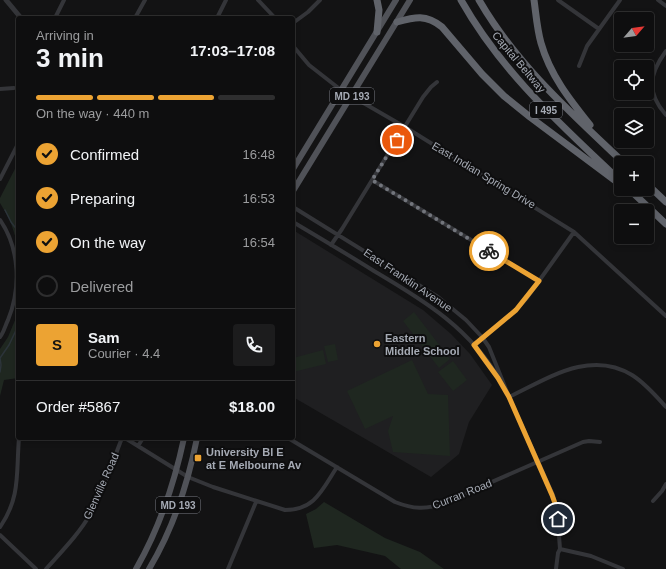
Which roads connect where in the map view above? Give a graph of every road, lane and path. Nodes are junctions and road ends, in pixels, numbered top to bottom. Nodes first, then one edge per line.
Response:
1 (6, 0) edge
2 (64, 0) edge
3 (145, 0) edge
4 (226, 0) edge
5 (258, 0) edge
6 (320, 0) edge
7 (377, 0) edge
8 (396, 0) edge
9 (410, 0) edge
10 (461, 0) edge
11 (479, 0) edge
12 (534, 0) edge
13 (558, 0) edge
14 (620, 0) edge
15 (658, 0) edge
16 (666, 6) edge
17 (19, 16) edge
18 (56, 16) edge
19 (136, 16) edge
20 (218, 16) edge
21 (273, 16) edge
22 (295, 22) edge
23 (397, 22) junction
24 (598, 29) junction
25 (377, 32) junction
26 (295, 48) edge
27 (666, 51) edge
28 (579, 66) dead end
29 (437, 82) dead end
30 (14, 88) dead end
31 (0, 89) edge
32 (341, 90) junction
33 (351, 96) junction
34 (666, 115) edge
35 (405, 127) junction
36 (16, 148) edge
37 (611, 150) junction
38 (617, 156) edge
39 (295, 166) edge
40 (614, 175) edge
41 (0, 178) edge
42 (372, 180) junction
43 (614, 180) edge
44 (295, 188) edge
45 (654, 191) edge
46 (635, 196) edge
47 (666, 202) edge
48 (295, 208) edge
49 (0, 220) edge
50 (295, 223) edge
51 (666, 224) edge
52 (574, 232) junction
53 (338, 236) junction
54 (331, 245) junction
55 (539, 281) junction
56 (666, 316) edge
57 (0, 337) edge
58 (482, 337) junction
59 (474, 345) junction
60 (509, 397) junction
61 (666, 407) edge
62 (19, 440) edge
63 (121, 440) edge
64 (128, 440) edge
65 (142, 440) edge
66 (184, 440) edge
67 (196, 440) edge
68 (291, 440) edge
69 (600, 442) dead end
70 (138, 446) junction
71 (538, 462) junction
72 (337, 468) junction
73 (177, 470) junction
74 (188, 477) junction
75 (666, 484) edge
76 (653, 501) dead end
77 (256, 502) junction
78 (0, 527) edge
79 (0, 535) edge
80 (560, 549) junction
81 (36, 569) edge
82 (46, 569) edge
83 (136, 569) edge
84 (149, 569) edge
85 (228, 569) edge
86 (556, 569) edge
87 (623, 569) edge

1 - 17 street
2 - 18 street
3 - 19 street
4 - 20 street
5 - 21 street
6 - 22 street
7 - 25 highway
8 - 25 main road, MD 193
9 - 23 main road, MD 193
10 - 40 highway, Capital Beltway / I 495
11 - 37 highway, Capital Beltway / I 495
12 - 37 highway
13 - 24 street
14 - 24 street
15 - 16 street
23 - 33 main road, MD 193
23 - 43 highway
24 - 28 street
25 - 32 main road, MD 193
26 - 32 street, East Indian Spring Drive
27 - 34 street
29 - 35 street
30 - 31 street
32 - 33 street, East Indian Spring Drive
32 - 39 main road, MD 193
33 - 35 street, East Indian Spring Drive
33 - 44 main road, MD 193
35 - 42 street
35 - 52 street, East Indian Spring Drive
36 - 41 street
37 - 38 highway, Capital Beltway / I 495
42 - 53 street
42 - 55 street
45 - 47 highway
46 - 51 highway
48 - 53 street, East Franklin Avenue
49 - 57 street
50 - 54 street, East Franklin Avenue
52 - 55 street
52 - 56 street, East Indian Spring Drive
53 - 54 street
53 - 58 street, East Franklin Avenue
54 - 59 street, East Franklin Avenue
55 - 58 street
58 - 59 street
58 - 60 street, East Franklin Avenue
59 - 60 street, East Franklin Avenue
60 - 61 street
60 - 71 street, East Franklin Avenue
62 - 78 street
63 - 82 street, Glenville Road
64 - 70 street
65 - 70 street
66 - 73 main road, MD 193
67 - 74 main road, MD 193
68 - 72 street, Curran Road
69 - 71 street, Curran Road
70 - 73 street
71 - 72 street, Curran Road
71 - 80 street, East Franklin Avenue
72 - 77 street
73 - 74 street
73 - 83 main road, MD 193
74 - 77 street
74 - 84 main road, MD 193
75 - 76 street
77 - 85 street
79 - 81 street
80 - 86 street, East Franklin Avenue
80 - 87 street

